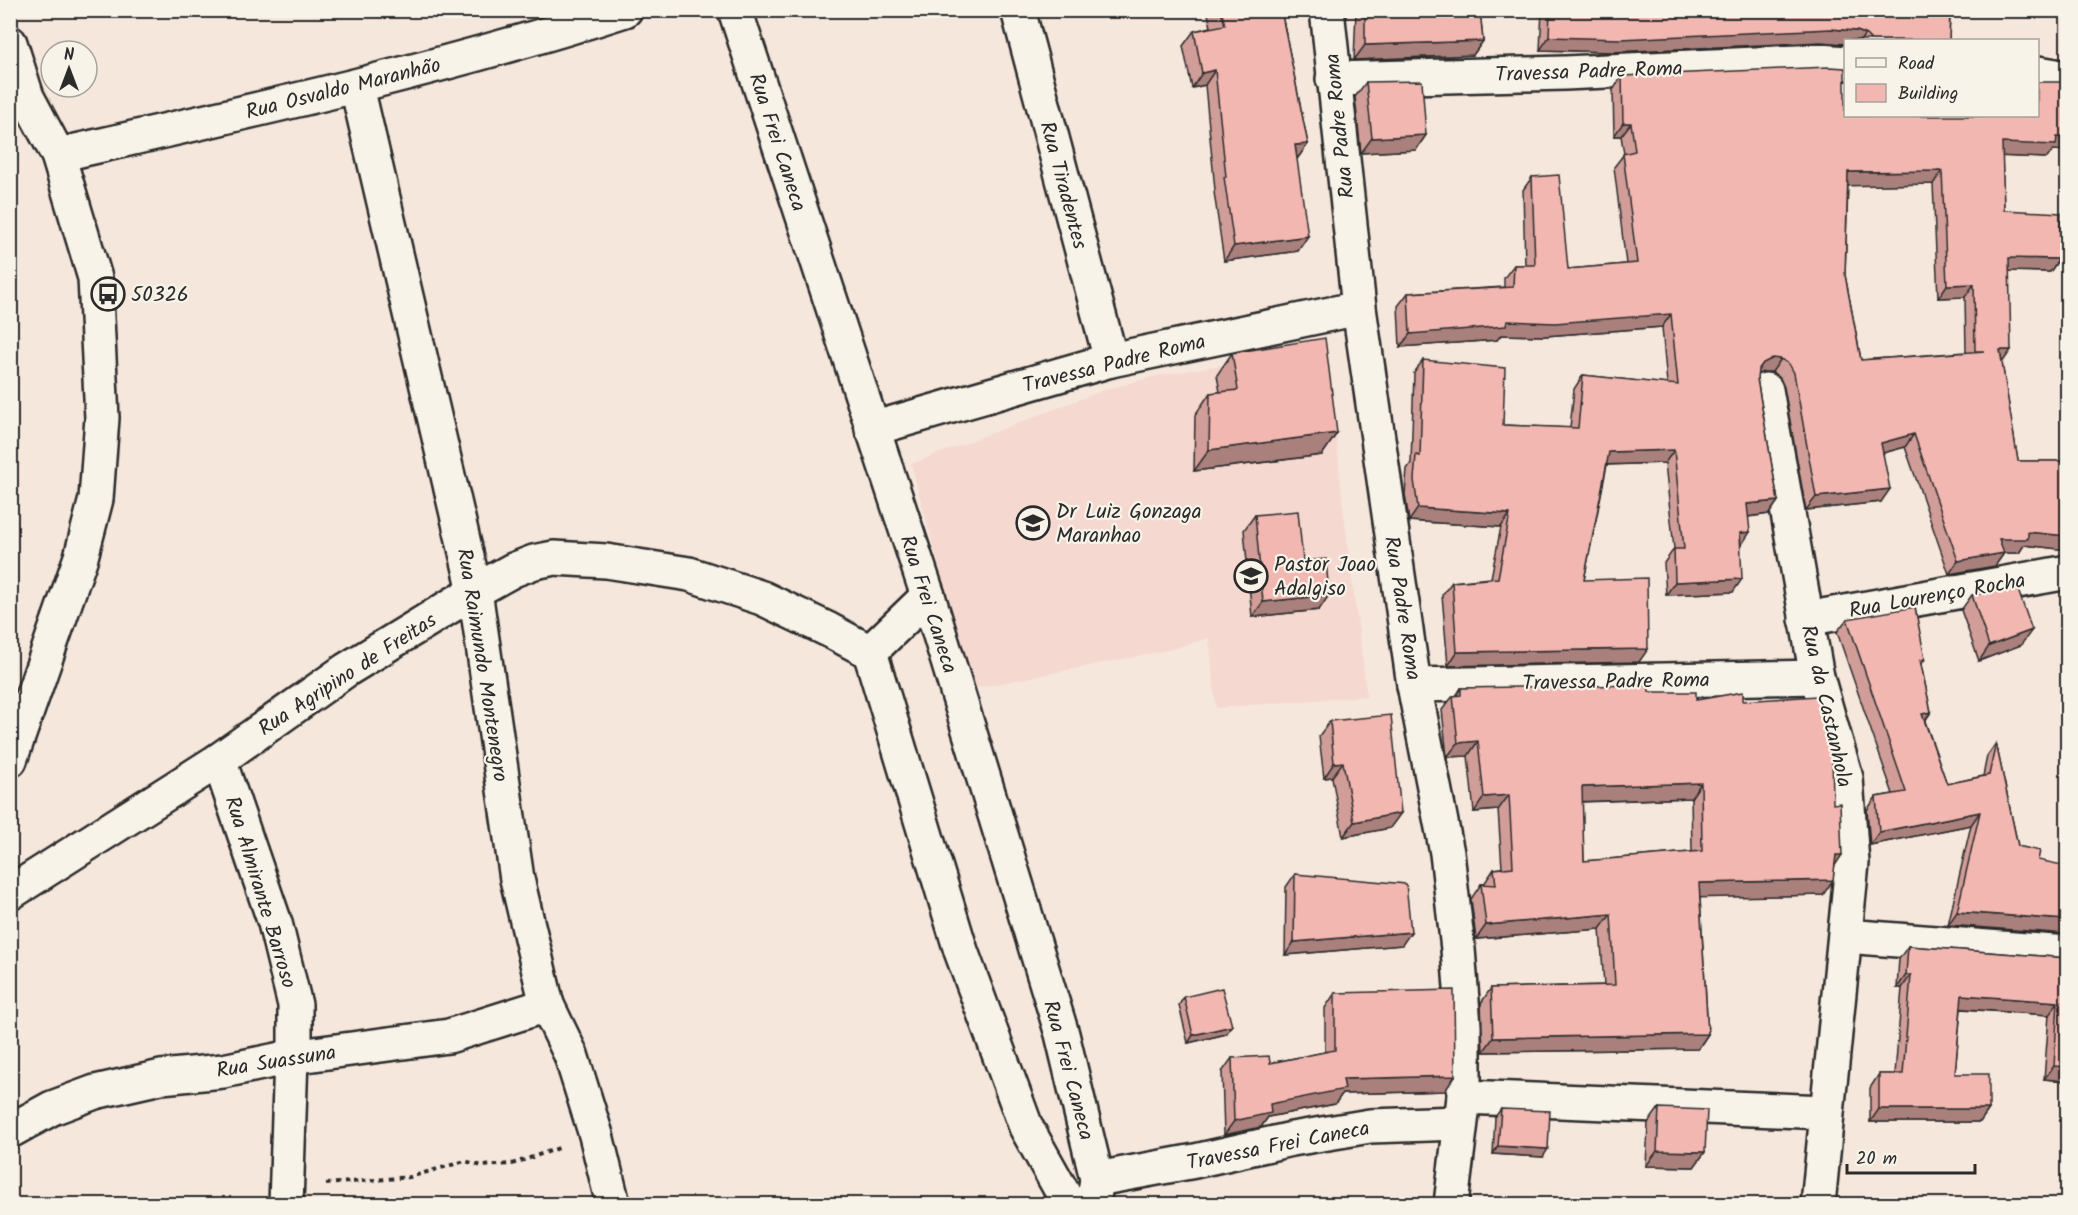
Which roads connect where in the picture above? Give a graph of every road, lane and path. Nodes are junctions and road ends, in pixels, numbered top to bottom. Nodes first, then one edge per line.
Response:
1 (625, 10) edge
2 (735, 10) edge
3 (1018, 10) edge
4 (1327, 10) edge
5 (10, 43) edge
6 (1844, 63) edge
7 (2039, 74) edge
8 (2067, 78) edge
9 (1333, 79) junction
10 (357, 87) junction
11 (58, 155) junction
12 (1359, 308) junction
13 (1111, 360) junction
14 (1766, 390) dead end
15 (872, 429) junction
16 (2067, 572) edge
17 (475, 591) junction
18 (928, 596) junction
19 (1806, 619) junction
20 (870, 652) junction
21 (1817, 677) junction
22 (1414, 685) junction
23 (10, 760) edge
24 (219, 760) junction
25 (10, 893) edge
26 (1845, 936) junction
27 (2067, 953) edge
28 (547, 1005) junction
29 (291, 1057) junction
30 (1462, 1110) junction
31 (1827, 1112) junction
32 (10, 1131) edge
33 (596, 1135) junction
34 (1095, 1192) edge
35 (286, 1196) edge
36 (613, 1204) edge
37 (1070, 1204) edge
38 (1450, 1204) edge
39 (1818, 1204) edge

1 - 10 street, Rua Osvaldo Maranhão
2 - 15 street, Rua Frei Caneca
3 - 13 street, Rua Tiradentes
4 - 9 street, Rua Padre Roma
5 - 11 street
6 - 9 street, Travessa Padre Roma
7 - 8 street
9 - 12 street, Rua Padre Roma
10 - 11 street, Rua Osvaldo Maranhão
10 - 17 street, Rua Raimundo Montenegro
11 - 23 street
12 - 13 street, Travessa Padre Roma
12 - 22 street, Rua Padre Roma
13 - 15 street, Travessa Padre Roma
14 - 19 street, Rua da Castanhola
15 - 18 street, Rua Frei Caneca
16 - 19 street, Rua Lourenço Rocha
17 - 20 street, Rua Agripino de Freitas
17 - 24 street, Rua Agripino de Freitas
17 - 28 street, Rua Raimundo Montenegro
18 - 20 street
18 - 34 street, Rua Frei Caneca
19 - 21 street, Rua da Castanhola
20 - 37 street
21 - 22 street, Travessa Padre Roma
21 - 26 street, Rua da Castanhola
22 - 30 street, Rua Padre Roma
24 - 25 street, Rua Agripino de Freitas
24 - 29 street, Rua Almirante Barroso
26 - 27 street
26 - 31 street, Rua da Castanhola
28 - 29 street, Rua Suassuna
28 - 33 street, Rua Raimundo Montenegro
29 - 32 street, Rua Suassuna
29 - 35 street, Rua Almirante Barroso
30 - 31 street, Travessa Frei Caneca
30 - 34 street, Travessa Frei Caneca
30 - 38 street, Rua Padre Roma
31 - 39 street, Rua da Castanhola
33 - 35 path
33 - 36 street, Rua Raimundo Montenegro

